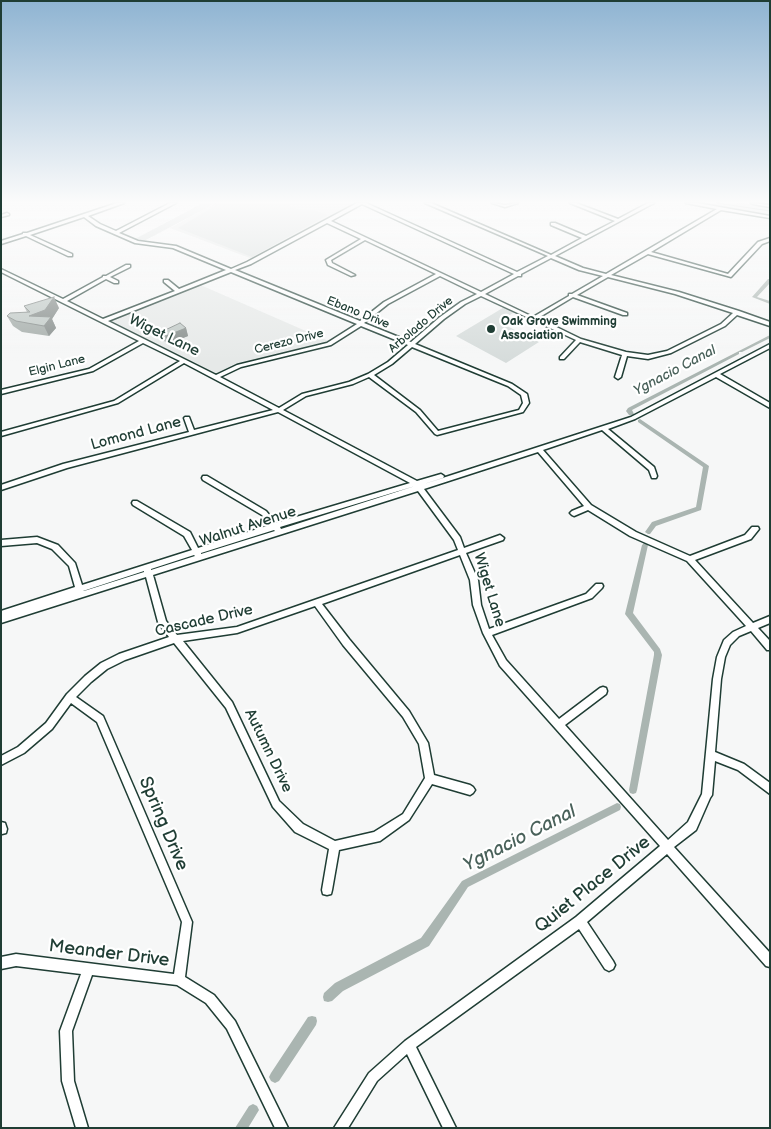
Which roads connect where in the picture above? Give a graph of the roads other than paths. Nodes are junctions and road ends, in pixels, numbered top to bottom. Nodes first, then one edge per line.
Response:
1 (194, 256) edge
2 (262, 256) edge
3 (335, 256) edge
4 (402, 256) edge
5 (478, 256) edge
6 (552, 256) joint
7 (642, 256) edge
8 (660, 256) edge
9 (748, 256) edge
10 (128, 266) dead end
11 (1, 270) edge
12 (228, 271) junction
13 (441, 274) junction
14 (519, 274) junction
15 (353, 275) dead end
16 (606, 276) junction
17 (105, 277) junction
18 (166, 281) dead end
19 (116, 282) dead end
20 (178, 291) junction
21 (481, 294) junction
22 (571, 295) junction
23 (62, 300) junction
24 (736, 312) junction
25 (625, 314) dead end
26 (533, 319) junction
27 (103, 321) junction
28 (360, 324) junction
29 (770, 324) edge
30 (578, 340) junction
31 (143, 341) junction
32 (411, 345) junction
33 (770, 346) edge
34 (625, 354) junction
35 (562, 358) dead end
36 (184, 361) junction
37 (717, 374) junction
38 (370, 375) junction
39 (216, 377) junction
40 (618, 377) dead end
41 (1, 392) edge
42 (770, 406) edge
43 (279, 410) junction
44 (188, 418) dead end
45 (604, 428) junction
46 (192, 432) junction
47 (1, 434) edge
48 (539, 449) junction
49 (654, 476) dead end
50 (205, 478) dead end
51 (419, 485) junction
52 (1, 488) edge
53 (134, 503) dead end
54 (589, 507) junction
55 (574, 513) dead end
56 (278, 529) junction
57 (755, 529) dead end
58 (500, 538) dead end
59 (1, 543) edge
60 (463, 551) junction
61 (198, 555) junction
62 (690, 559) junction
63 (148, 571) junction
64 (599, 586) dead end
65 (80, 591) junction
66 (317, 603) junction
67 (1, 614) edge
68 (770, 619) edge
69 (1, 620) edge
70 (751, 626) junction
71 (487, 633) junction
72 (175, 639) junction
73 (770, 647) edge
74 (603, 691) dead end
75 (70, 697) junction
76 (558, 725) junction
77 (712, 754) junction
78 (1, 760) edge
79 (430, 779) junction
80 (770, 789) edge
81 (470, 790) dead end
82 (336, 846) junction
83 (667, 848) junction
84 (327, 890) dead end
85 (580, 922) junction
86 (770, 962) edge
87 (1, 963) edge
88 (609, 965) dead end
89 (88, 969) junction
90 (179, 980) junction
91 (409, 1045) junction
92 (82, 1128) edge
93 (282, 1128) edge
94 (340, 1128) edge
95 (450, 1128) edge

1 - 12 street, Ebano Drive
2 - 12 street
3 - 15 street
4 - 13 street
5 - 14 street
6 - 14 street, Arbolado Drive
6 - 16 street
7 - 16 street
8 - 9 street
10 - 17 street
11 - 23 street, Wiget Lane
12 - 20 street
12 - 28 street, Ebano Drive
13 - 21 street
13 - 28 street, Cerezo Drive
14 - 21 street, Arbolado Drive
16 - 22 street
16 - 24 street
17 - 19 street
17 - 23 street
18 - 20 street
20 - 27 street
21 - 26 street
21 - 32 street, Arbolado Drive
22 - 25 street
22 - 26 street
23 - 27 street, Wiget Lane
24 - 29 street
24 - 34 street
26 - 30 street
27 - 31 street, Wiget Lane
28 - 32 street, Ebano Drive
28 - 39 street, Cerezo Drive
30 - 34 street
30 - 35 street
31 - 36 street, Wiget Lane
31 - 41 street, Elgin Lane
32 - 38 street, Arbolado Drive
32 - 38 street, Ebano Drive
33 - 37 street, Walnut Avenue
34 - 40 street
36 - 39 street, Wiget Lane
36 - 47 street
37 - 42 street
37 - 45 street, Walnut Avenue
38 - 43 street, Arbolado Drive
39 - 43 street, Wiget Lane
43 - 46 street, Lomond Lane
43 - 51 street, Wiget Lane
44 - 46 street
45 - 48 street, Walnut Avenue
45 - 49 street
46 - 52 street, Lomond Lane
48 - 51 street, Walnut Avenue
48 - 54 street
50 - 56 street
51 - 56 street, Walnut Avenue
51 - 60 street, Wiget Lane
53 - 61 street
54 - 55 street
54 - 62 street
56 - 61 street, Walnut Avenue
57 - 62 street
58 - 60 street, Cascade Drive
59 - 65 street
60 - 66 street, Cascade Drive
60 - 71 street, Wiget Lane
61 - 63 street, Walnut Avenue
62 - 70 street
63 - 65 street, Walnut Avenue
63 - 72 street, Autumn Drive
64 - 71 street
65 - 67 street, Walnut Avenue
65 - 69 street, Walnut Avenue
66 - 72 street, Cascade Drive
66 - 79 street
68 - 70 street, Quiet Place Drive
70 - 73 street
70 - 77 street, Quiet Place Drive
71 - 76 street, Wiget Lane
72 - 75 street, Cascade Drive
72 - 82 street, Autumn Drive
74 - 76 street
75 - 78 street, Cascade Drive
75 - 90 street, Spring Drive
76 - 83 street, Wiget Lane
77 - 80 street
77 - 83 street, Quiet Place Drive
79 - 81 street
79 - 82 street
82 - 84 street
83 - 85 street, Quiet Place Drive
83 - 86 street, Wiget Lane
85 - 88 street
85 - 91 street, Quiet Place Drive
87 - 89 street, Meander Drive
89 - 90 street, Meander Drive
89 - 92 street
90 - 93 street, Meander Drive
91 - 94 street, Quiet Place Drive
91 - 95 street

